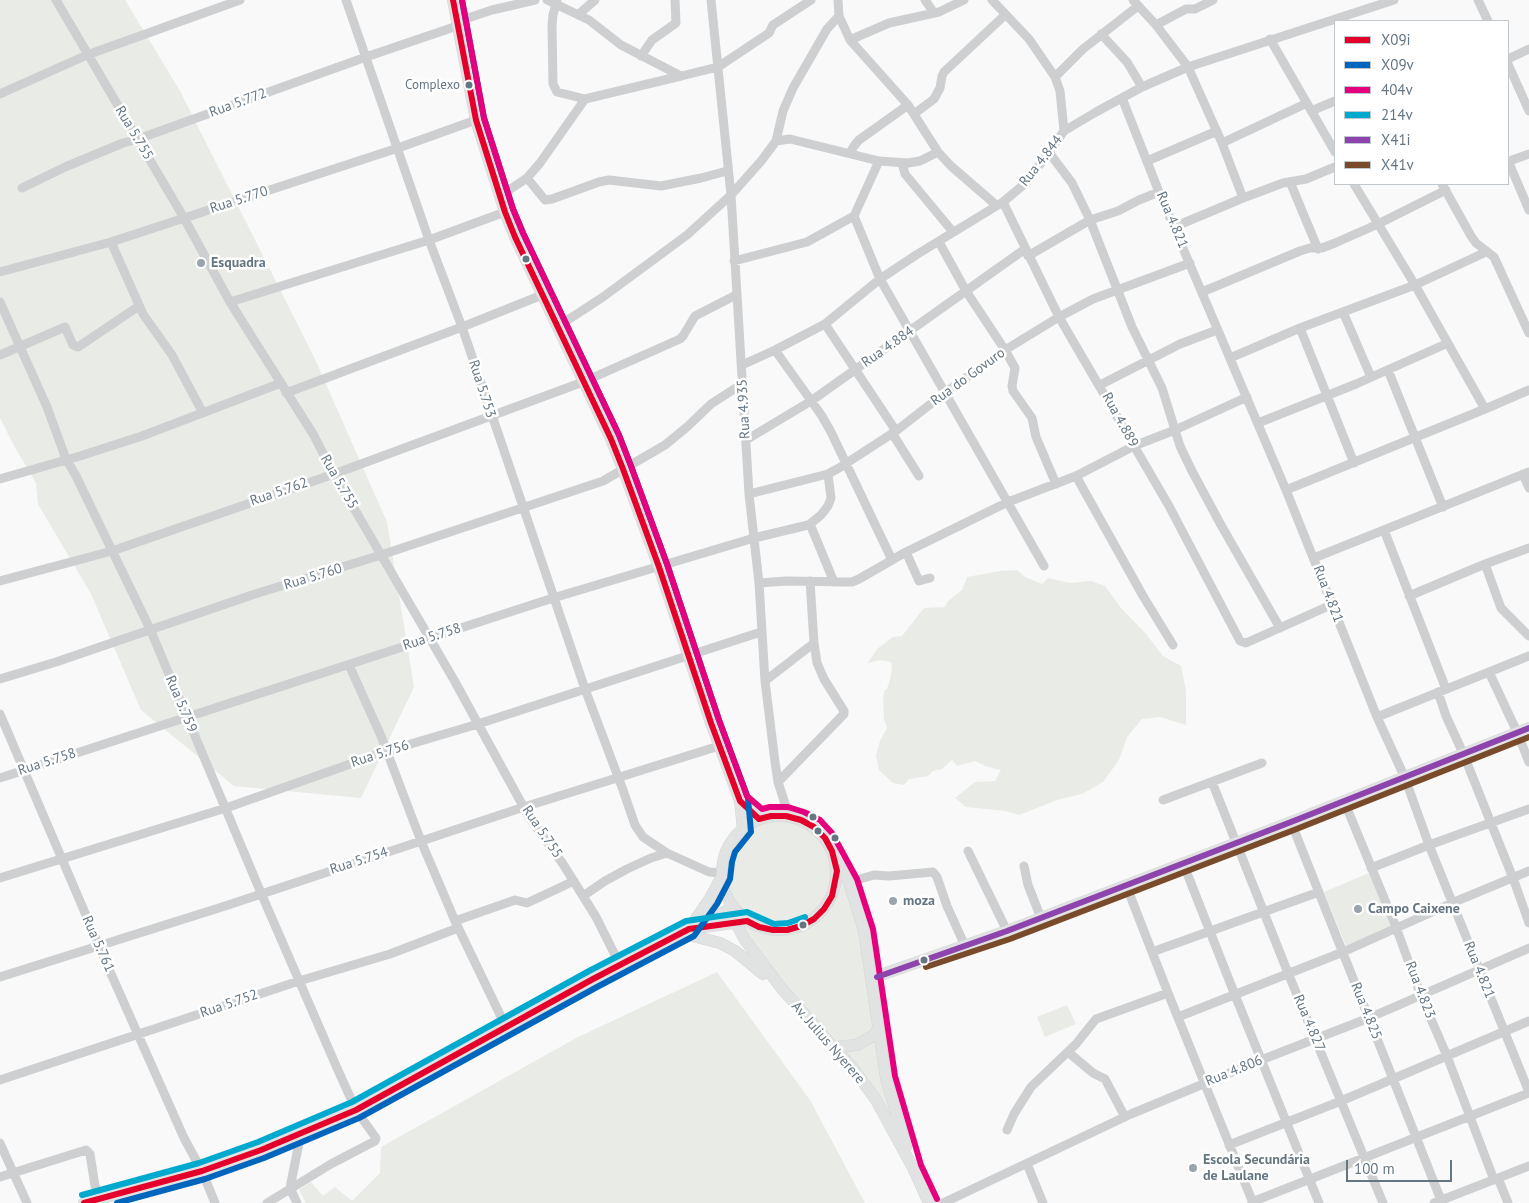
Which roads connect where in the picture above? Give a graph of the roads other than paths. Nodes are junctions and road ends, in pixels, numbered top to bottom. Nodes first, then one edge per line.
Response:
1 (56, 0) edge
2 (240, 0) edge
3 (346, 0) edge
4 (453, 0) edge
5 (535, 0) edge
6 (547, 0) edge
7 (595, 0) edge
8 (675, 0) edge
9 (711, 0) edge
10 (838, 0) edge
11 (924, 0) edge
12 (964, 0) edge
13 (992, 0) edge
14 (1213, 0) edge
15 (1394, 0) edge
16 (1478, 0) edge
17 (808, 1) edge
18 (557, 2) edge
19 (1136, 3) edge
20 (934, 13) junction
21 (579, 14) junction
22 (1005, 15) junction
23 (839, 16) junction
24 (1353, 17) edge
25 (1488, 20) edge
26 (1334, 22) edge
27 (457, 24) junction
28 (1156, 25) junction
29 (1102, 34) junction
30 (850, 40) junction
31 (1270, 40) junction
32 (1529, 49) edge
33 (87, 56) junction
34 (641, 56) junction
35 (366, 57) junction
36 (1509, 58) edge
37 (1509, 66) edge
38 (718, 67) junction
39 (1188, 67) junction
40 (681, 76) junction
41 (1055, 77) junction
42 (1142, 87) junction
43 (0, 94) edge
44 (1122, 98) junction
45 (585, 99) junction
46 (1334, 101) edge
47 (908, 105) junction
48 (1309, 107) junction
49 (1529, 111) edge
50 (914, 114) junction
51 (476, 120) junction
52 (1064, 131) junction
53 (1217, 131) junction
54 (138, 140) junction
55 (776, 141) junction
56 (1222, 143) junction
57 (398, 148) junction
58 (1334, 150) edge
59 (1048, 151) junction
60 (938, 152) junction
61 (850, 153) junction
62 (1529, 154) edge
63 (879, 161) junction
64 (1147, 161) junction
65 (902, 163) junction
66 (1334, 167) edge
67 (728, 171) junction
68 (527, 178) junction
69 (1290, 182) junction
70 (1355, 185) edge
71 (1444, 187) edge
72 (22, 188) dead end
73 (1160, 192) junction
74 (731, 195) junction
75 (500, 196) junction
76 (1243, 198) junction
77 (999, 203) junction
78 (1529, 210) edge
79 (505, 212) junction
80 (854, 216) junction
81 (184, 218) junction
82 (1090, 220) junction
83 (1378, 224) junction
84 (1174, 227) junction
85 (953, 232) junction
86 (429, 240) junction
87 (111, 242) junction
88 (939, 242) junction
89 (1318, 248) junction
90 (1027, 252) junction
91 (1486, 252) junction
92 (734, 261) junction
93 (1190, 263) junction
94 (0, 272) edge
95 (880, 279) junction
96 (1415, 285) junction
97 (1117, 290) junction
98 (966, 291) junction
99 (1202, 292) junction
100 (542, 295) junction
101 (736, 295) junction
102 (0, 302) edge
103 (230, 302) junction
104 (139, 306) junction
105 (1343, 312) junction
106 (1059, 317) junction
107 (825, 324) junction
108 (557, 327) junction
109 (462, 328) junction
110 (1300, 328) junction
111 (1217, 330) junction
112 (910, 332) junction
113 (1529, 333) edge
114 (1448, 343) junction
115 (20, 346) junction
116 (775, 350) junction
117 (1005, 350) junction
118 (0, 355) edge
119 (1230, 358) junction
120 (1148, 359) junction
121 (742, 365) junction
122 (857, 369) junction
123 (1388, 370) junction
124 (1371, 377) junction
125 (583, 382) junction
126 (280, 383) junction
127 (742, 384) junction
128 (1100, 385) junction
129 (1529, 390) edge
130 (286, 392) junction
131 (946, 392) junction
132 (1328, 396) junction
133 (1247, 397) junction
134 (811, 401) junction
135 (1486, 409) junction
136 (203, 413) junction
137 (491, 416) junction
138 (1258, 423) junction
139 (1175, 430) junction
140 (894, 432) junction
141 (1416, 437) junction
142 (746, 440) junction
143 (1134, 446) junction
144 (66, 459) junction
145 (846, 464) junction
146 (1354, 464) junction
147 (623, 469) junction
148 (1526, 473) edge
149 (334, 474) junction
150 (828, 474) junction
151 (919, 476) dead end
152 (1076, 476) junction
153 (0, 479) edge
154 (1056, 484) junction
155 (1529, 488) edge
156 (1286, 490) junction
157 (749, 494) junction
158 (1008, 502) junction
159 (1443, 507) junction
160 (522, 508) junction
161 (810, 524) junction
162 (1384, 530) junction
163 (754, 538) junction
164 (1529, 548) edge
165 (112, 551) junction
166 (906, 552) junction
167 (381, 555) junction
168 (1314, 558) junction
169 (892, 560) junction
170 (1485, 564) junction
171 (1044, 566) dead end
172 (659, 567) junction
173 (930, 578) dead end
174 (0, 581) edge
175 (810, 581) junction
176 (834, 582) junction
177 (759, 583) junction
178 (1409, 596) junction
179 (553, 598) junction
180 (1331, 605) junction
181 (1280, 628) junction
182 (150, 629) junction
183 (761, 632) junction
184 (1529, 636) edge
185 (429, 637) junction
186 (814, 643) junction
187 (1173, 645) dead end
188 (688, 655) junction
189 (1529, 656) edge
190 (349, 664) junction
191 (1489, 672) junction
192 (0, 679) edge
193 (765, 681) junction
194 (585, 689) junction
195 (1442, 691) junction
196 (0, 714) edge
197 (186, 716) junction
198 (1377, 717) junction
199 (478, 724) junction
200 (1529, 728) edge
201 (1517, 732) junction
202 (719, 746) junction
203 (386, 751) junction
204 (1463, 753) junction
205 (1529, 762) edge
206 (1262, 763) dead end
207 (24, 770) junction
208 (0, 778) edge
209 (1405, 778) junction
210 (618, 779) junction
211 (778, 782) junction
212 (1212, 782) junction
213 (1163, 800) dead end
214 (740, 801) junction
215 (1344, 801) junction
216 (524, 807) junction
217 (226, 808) junction
218 (1529, 809) edge
219 (786, 816) junction
220 (765, 818) junction
221 (1291, 822) junction
222 (1490, 824) junction
223 (743, 829) junction
224 (421, 841) junction
225 (1236, 842) junction
226 (1429, 845) junction
227 (968, 851) dead end
228 (667, 853) junction
229 (834, 855) junction
230 (61, 859) junction
231 (1183, 863) junction
232 (1024, 866) dead end
233 (1371, 868) junction
234 (1529, 871) edge
235 (722, 874) junction
236 (0, 878) edge
237 (1513, 878) junction
238 (574, 881) junction
239 (850, 882) junction
240 (1126, 885) junction
241 (1318, 892) junction
242 (261, 894) junction
243 (584, 896) junction
244 (1452, 903) junction
245 (730, 905) junction
246 (1264, 912) junction
247 (1041, 918) junction
248 (747, 921) junction
249 (735, 922) junction
250 (1529, 923) edge
251 (457, 924) junction
252 (1396, 927) junction
253 (685, 931) junction
254 (1007, 931) junction
255 (1210, 931) junction
256 (99, 946) junction
257 (965, 946) junction
258 (1529, 948) edge
259 (1152, 952) junction
260 (1343, 952) junction
261 (620, 965) junction
262 (1478, 970) junction
263 (1288, 973) junction
264 (0, 977) edge
265 (874, 978) junction
266 (299, 981) junction
267 (785, 993) junction
268 (1168, 993) junction
269 (1235, 995) junction
270 (1421, 996) junction
271 (1178, 1016) junction
272 (1369, 1018) junction
273 (1529, 1021) edge
274 (506, 1027) junction
275 (879, 1028) junction
276 (1505, 1031) junction
277 (139, 1034) junction
278 (1316, 1038) junction
279 (834, 1047) junction
280 (1068, 1052) junction
281 (1446, 1056) junction
282 (1261, 1060) junction
283 (1393, 1079) junction
284 (0, 1080) edge
285 (1205, 1083) junction
286 (1529, 1092) edge
287 (1341, 1101) junction
288 (356, 1110) junction
289 (1470, 1116) junction
290 (1125, 1117) junction
291 (1287, 1122) junction
292 (1008, 1130) dead end
293 (301, 1133) junction
294 (1416, 1138) junction
295 (0, 1143) edge
296 (1229, 1145) junction
297 (1364, 1158) junction
298 (1027, 1164) junction
299 (1529, 1166) edge
300 (912, 1168) junction
301 (202, 1171) junction
302 (12, 1173) junction
303 (0, 1177) edge
304 (1496, 1179) junction
305 (1309, 1180) junction
306 (290, 1188) junction
307 (99, 1201) edge
308 (1442, 1201) edge
309 (1253, 1202) edge
310 (27, 1203) edge
311 (84, 1203) edge
312 (215, 1203) edge
313 (267, 1203) edge
314 (296, 1203) edge
315 (929, 1203) edge
316 (943, 1203) edge
317 (1043, 1203) edge
318 (1319, 1203) edge
319 (1383, 1203) edge
320 (1508, 1203) edge

1 - 33 street, Rua 5.755
2 - 33 street
3 - 35 street, Rua 5.753
4 - 27 main road
5 - 27 street, Rua 5.772
6 - 18 street
7 - 21 street
8 - 34 street
9 - 38 street, Rua 4.935
10 - 23 street
11 - 20 street
12 - 20 street
13 - 22 street
14 - 28 street
15 - 24 street, Rua 4.844
16 - 25 street
17 - 38 street
18 - 21 street
18 - 45 street
19 - 28 street
19 - 29 street
20 - 30 street
21 - 34 street
22 - 41 street
22 - 50 street
23 - 30 street
23 - 55 street
26 - 31 street, Rua 4.844
27 - 35 street, Rua 5.772
27 - 51 main road
28 - 39 street
29 - 41 street
29 - 42 street
30 - 47 street
31 - 39 street, Rua 4.844
31 - 48 street
32 - 36 street
33 - 43 street
33 - 54 street, Rua 5.755
34 - 40 street
35 - 54 street, Rua 5.772
35 - 57 street, Rua 5.753
37 - 49 street
38 - 40 street
38 - 67 street, Rua 4.935
39 - 42 street, Rua 4.844
39 - 53 street
40 - 45 street
41 - 52 street
42 - 44 street, Rua 4.844
44 - 52 street, Rua 4.844
44 - 64 street, Rua 4.821
45 - 68 street
46 - 48 street
47 - 50 street
47 - 61 street
48 - 56 street
48 - 58 street
50 - 60 street
51 - 57 street, Rua 5.770
51 - 75 main road
52 - 59 street, Rua 4.844
53 - 56 street
53 - 64 street
54 - 72 street, Rua 5.772
54 - 81 street, Rua 5.755
55 - 61 street
55 - 74 street
56 - 76 street
57 - 81 street, Rua 5.770
57 - 86 street, Rua 5.753
59 - 77 street, Rua 4.844
59 - 82 street
60 - 65 street
60 - 77 street
61 - 63 street
62 - 78 street
63 - 65 street
63 - 80 street
64 - 73 street, Rua 4.821
65 - 85 street
66 - 69 street
67 - 68 street
67 - 74 street, Rua 4.935
68 - 75 street
69 - 76 street
69 - 89 street
70 - 83 street
71 - 83 street
71 - 91 street
73 - 82 street, Rua 4.884
73 - 84 street, Rua 4.821
74 - 92 street, Rua 4.935
74 - 108 street
75 - 79 main road
76 - 84 street
77 - 85 street, Rua 4.844
77 - 90 street, Rua 4.889
79 - 86 street
79 - 100 main road
80 - 92 street
80 - 95 street
81 - 87 street, Rua 5.770
81 - 103 street, Rua 5.755
82 - 90 street, Rua 4.884
82 - 97 street
83 - 89 street
83 - 96 street
84 - 93 street, Rua 4.821
85 - 88 street, Rua 4.844
86 - 103 street
86 - 109 street, Rua 5.753
87 - 94 street, Rua 5.770
87 - 104 street
88 - 95 street, Rua 4.844
88 - 98 street
89 - 99 street
90 - 98 street, Rua 4.884
90 - 106 street, Rua 4.889
91 - 96 street
91 - 113 street
92 - 101 street, Rua 4.935
93 - 97 street, Rua do Govuro
93 - 99 street, Rua 4.821
95 - 107 street, Rua 4.844
95 - 112 street
96 - 105 street
96 - 114 street
97 - 106 street, Rua do Govuro
97 - 120 street
98 - 112 street, Rua 4.884
98 - 117 street
99 - 111 street, Rua 4.821
100 - 108 main road
100 - 109 street
101 - 121 street, Rua 4.935
101 - 125 street, Rua 5.762
102 - 115 street, Rua 5.759
103 - 126 street, Rua 5.755
104 - 115 street
104 - 136 street
105 - 110 street
105 - 124 street
106 - 117 street, Rua do Govuro
106 - 128 street, Rua 4.889
107 - 116 street, Rua 4.844
107 - 122 street
108 - 125 main road
109 - 130 street
109 - 137 street, Rua 5.753
110 - 119 street
110 - 132 street
111 - 119 street, Rua 4.821
111 - 120 street
112 - 122 street, Rua 4.884
112 - 131 street
114 - 123 street
114 - 135 street
115 - 118 street
115 - 144 street, Rua 5.759
116 - 121 street, Rua 4.844
116 - 134 street
117 - 131 street, Rua do Govuro
117 - 154 street
119 - 133 street, Rua 4.821
120 - 128 street
120 - 139 street
121 - 127 street, Rua 4.935
122 - 134 street, Rua 4.884
122 - 140 street
123 - 124 street
123 - 141 street
124 - 132 street
125 - 137 street, Rua 5.762
125 - 147 main road
126 - 130 street, Rua 5.755
126 - 136 street
127 - 142 street, Rua 4.935
127 - 147 street, Rua 5.760
128 - 143 street, Rua 4.889
129 - 135 street
130 - 149 street, Rua 5.755
131 - 140 street, Rua do Govuro
131 - 158 street
132 - 138 street
132 - 146 street
133 - 138 street, Rua 4.821
133 - 139 street
134 - 142 street, Rua 4.884
134 - 145 street
135 - 141 street
136 - 144 street
137 - 149 street, Rua 5.762
137 - 160 street, Rua 5.753
138 - 156 street, Rua 4.821
139 - 143 street
139 - 181 street
140 - 145 street, Rua do Govuro
140 - 151 street
141 - 146 street
141 - 159 street
142 - 157 street, Rua 4.935
143 - 152 street
143 - 181 street, Rua 4.889
144 - 153 street
144 - 165 street, Rua 5.759
145 - 150 street, Rua do Govuro
145 - 169 street
146 - 156 street
147 - 160 street, Rua 5.760
147 - 172 main road
148 - 155 street
148 - 159 street
149 - 165 street, Rua 5.762
149 - 167 street, Rua 5.755
150 - 157 street, Rua do Govuro
150 - 161 street, Rua 5.758
152 - 154 street
152 - 187 street
154 - 158 street
156 - 168 street, Rua 4.821
157 - 163 street, Rua 4.935
158 - 166 street
158 - 171 street
159 - 162 street
160 - 167 street, Rua 5.760
160 - 179 street, Rua 5.753
161 - 163 street, Rua 5.758
161 - 176 street
162 - 168 street
162 - 178 street
163 - 172 street, Rua 5.758
163 - 177 street, Rua 4.935
164 - 170 street
165 - 174 street, Rua 5.762
165 - 182 street, Rua 5.759
166 - 169 street
166 - 173 street
167 - 182 street, Rua 5.760
167 - 185 street, Rua 5.755
168 - 180 street, Rua 4.821
169 - 176 street
170 - 178 street
170 - 184 street
172 - 179 street, Rua 5.758
172 - 188 main road
175 - 176 street
175 - 177 street
175 - 186 street
177 - 183 street, Rua 4.935
178 - 195 street
179 - 185 street, Rua 5.758
179 - 194 street, Rua 5.753
180 - 181 street
180 - 198 street, Rua 4.821
182 - 192 street, Rua 5.760
182 - 197 street, Rua 5.759
183 - 188 street, Rua 5.756
183 - 193 street, Rua 4.935
185 - 190 street, Rua 5.758
185 - 199 street, Rua 5.755
186 - 193 street
186 - 211 street
188 - 194 street, Rua 5.756
188 - 202 main road
189 - 191 street
190 - 197 street, Rua 5.758
190 - 203 street
191 - 195 street
191 - 201 street
193 - 211 street, Rua 4.935
194 - 199 street, Rua 5.756
194 - 210 street, Rua 5.753
195 - 198 street
195 - 204 street
196 - 207 street, Rua 5.761
197 - 207 street, Rua 5.758
197 - 217 street, Rua 5.759
198 - 209 street, Rua 4.821
199 - 203 street, Rua 5.756
199 - 216 street, Rua 5.755
200 - 201 main road
201 - 204 main road
201 - 205 street
202 - 210 street, Rua 5.754
202 - 214 main road
203 - 217 street, Rua 5.756
203 - 224 street
204 - 209 main road
204 - 222 street
206 - 212 street
207 - 208 street, Rua 5.758
207 - 230 street, Rua 5.761
209 - 215 main road
209 - 226 street, Rua 4.821
210 - 216 street, Rua 5.754
210 - 228 street, Rua 5.753
211 - 219 street, Rua 4.935
212 - 213 street
212 - 225 street, Rua 4.827
214 - 220 main road
214 - 223 main road
215 - 221 main road
215 - 233 street, Rua 4.823
216 - 224 street, Rua 5.754
216 - 238 street, Rua 5.755
217 - 230 street, Rua 5.756
217 - 242 street, Rua 5.759
218 - 222 street
219 - 220 main road
219 - 229 main road
220 - 223 main road
221 - 225 main road
221 - 241 street, Rua 4.825
222 - 226 street
222 - 237 street
223 - 235 main road
224 - 242 street, Rua 5.754
224 - 251 street
225 - 231 main road
225 - 246 street, Rua 4.827
226 - 233 street
226 - 244 street, Rua 4.821
227 - 254 street
228 - 235 street, Rua 5.753
228 - 243 street
229 - 239 main road, Av. Julius Nyerere
229 - 248 main road
230 - 236 street, Rua 5.756
230 - 256 street, Rua 5.761
231 - 240 main road
231 - 255 street
232 - 247 street
233 - 252 street, Rua 4.823
234 - 237 street
235 - 245 main road
235 - 253 main road
237 - 244 street
237 - 250 street
238 - 243 street, Rua 5.755
238 - 251 street, Rua 5.752
239 - 257 street
239 - 265 main road, Av. Julius Nyerere
240 - 247 main road
240 - 259 street
241 - 246 street
241 - 260 street, Rua 4.825
242 - 256 street, Rua 5.754
242 - 266 street, Rua 5.759
243 - 261 street, Rua 5.755
244 - 252 street
244 - 262 street, Rua 4.821
245 - 248 main road
245 - 249 main road, Av. Julius Nyerere
245 - 307 main road
246 - 255 street
246 - 263 street, Rua 4.827
247 - 254 main road
248 - 249 main road
249 - 253 main road
249 - 267 main road, Av. Julius Nyerere
251 - 266 street, Rua 5.752
251 - 274 street
252 - 260 street
252 - 270 street, Rua 4.823
253 - 261 main road
253 - 267 main road
254 - 257 main road
255 - 259 street
255 - 269 street
256 - 264 street, Rua 5.754
256 - 277 street, Rua 5.761
257 - 265 main road
258 - 262 street, Rua 4.806
259 - 268 street
260 - 263 street
260 - 272 street, Rua 4.825
261 - 274 main road
262 - 270 street, Rua 4.806
262 - 276 street, Rua 4.821
263 - 269 street
263 - 278 street, Rua 4.827
265 - 275 main road, Av. Julius Nyerere
266 - 277 street, Rua 5.752
266 - 288 street, Rua 5.759
267 - 279 main road, Av. Julius Nyerere
268 - 271 street
268 - 280 street
269 - 271 street
269 - 282 street
270 - 272 street, Rua 4.806
270 - 281 street, Rua 4.823
271 - 285 street
272 - 278 street, Rua 4.806
272 - 283 street, Rua 4.825
273 - 276 street
274 - 288 main road
275 - 279 main road
275 - 300 main road, Av. Julius Nyerere
276 - 281 street
276 - 286 street, Rua 4.821
277 - 284 street, Rua 5.752
277 - 301 street, Rua 5.761
278 - 282 street, Rua 4.806
278 - 287 street, Rua 4.827
279 - 300 main road, Av. Julius Nyerere
280 - 290 street
280 - 292 street
281 - 283 street
281 - 289 street, Rua 4.823
282 - 285 street, Rua 4.806
282 - 291 street
283 - 287 street
283 - 294 street, Rua 4.825
285 - 290 street, Rua 4.806
285 - 296 street
286 - 289 street
287 - 291 street
287 - 297 street, Rua 4.827
288 - 293 main road
288 - 306 street, Rua 5.759
289 - 294 street
289 - 304 street, Rua 4.823
290 - 298 street, Rua 4.806
291 - 296 street
291 - 305 street
293 - 301 main road
293 - 306 street
294 - 297 street
294 - 308 street, Rua 4.825
295 - 302 street
296 - 309 street
297 - 305 street
297 - 319 street, Rua 4.827
298 - 316 street, Rua 4.806
298 - 317 street
299 - 304 street
300 - 315 main road, Av. Julius Nyerere
301 - 307 main road
301 - 312 street, Rua 5.761
302 - 303 street
302 - 307 street
302 - 310 street
304 - 308 street
304 - 320 street, Rua 4.823
305 - 309 street
305 - 318 street
306 - 313 street
306 - 314 street
307 - 311 main road

